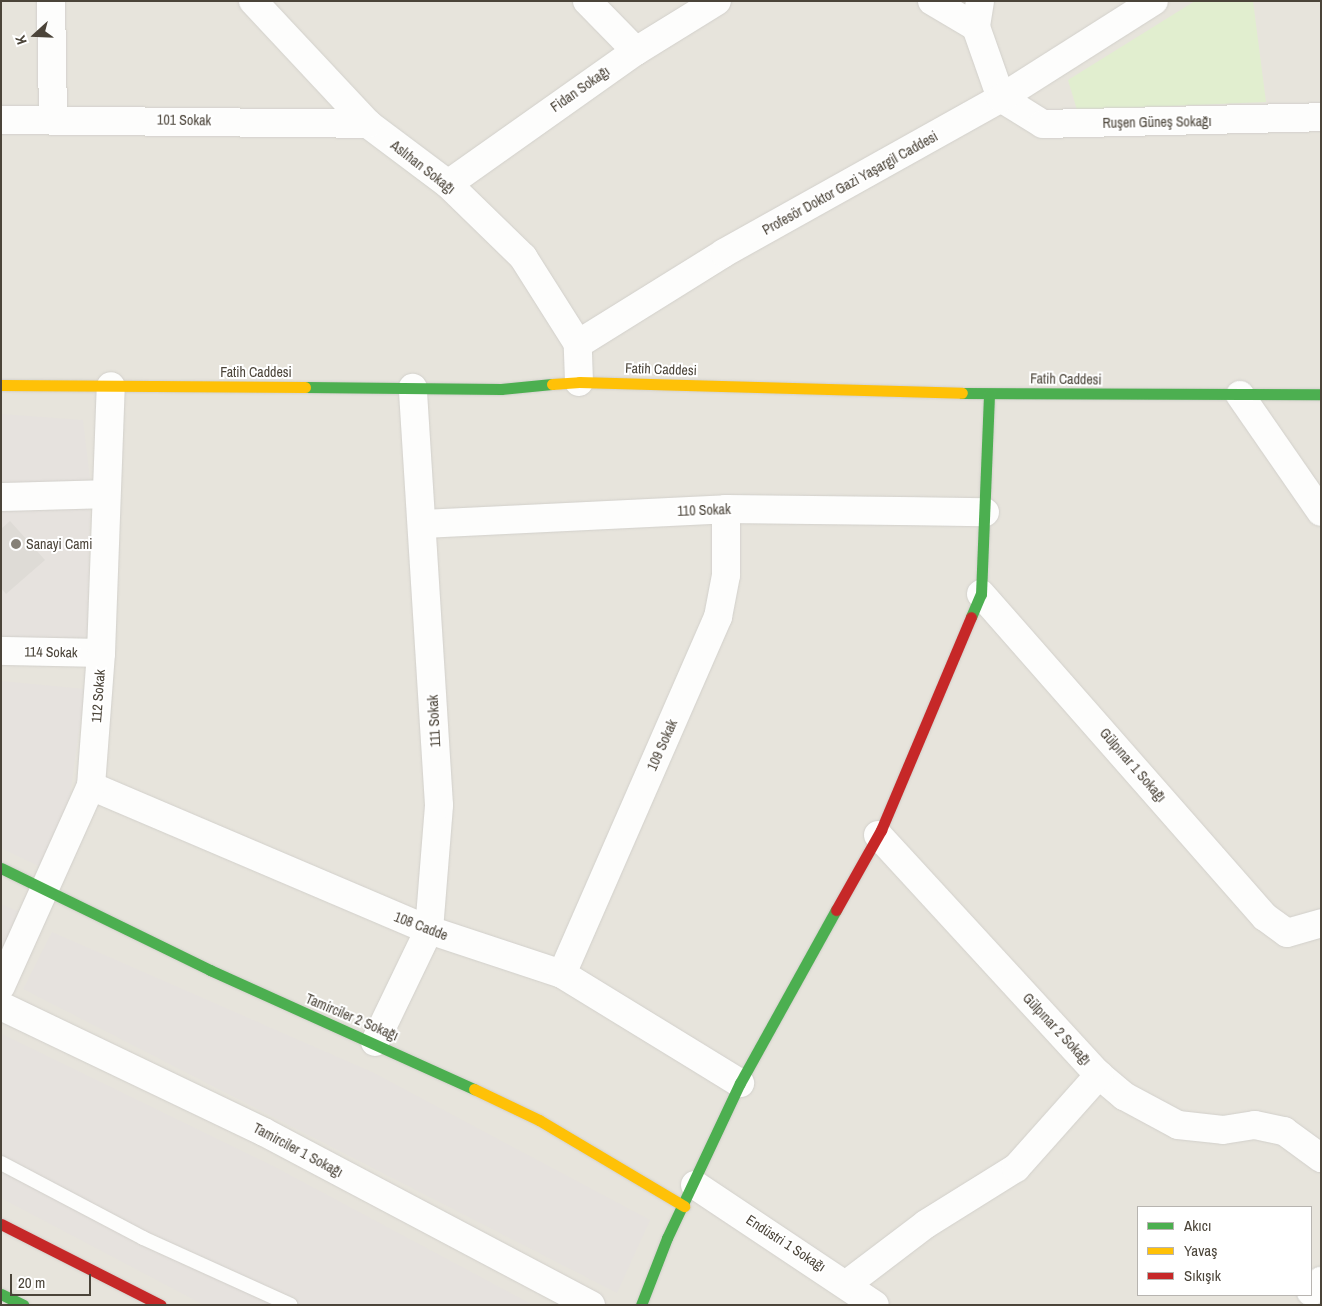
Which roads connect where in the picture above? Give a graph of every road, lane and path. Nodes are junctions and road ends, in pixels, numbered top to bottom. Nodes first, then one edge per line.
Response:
1 (51, 1) edge
2 (253, 1) edge
3 (587, 1) edge
4 (717, 1) edge
5 (932, 1) edge
6 (1154, 1) edge
7 (978, 14) edge
8 (636, 51) junction
9 (1001, 98) junction
10 (1321, 117) edge
11 (53, 118) junction
12 (1, 120) edge
13 (368, 124) junction
14 (448, 184) junction
15 (578, 344) junction
16 (579, 382) junction
17 (1, 385) edge
18 (111, 386) junction
19 (413, 388) junction
20 (989, 394) junction
21 (1321, 394) edge
22 (1240, 395) junction
23 (106, 494) junction
24 (1, 497) edge
25 (726, 508) junction
26 (985, 512) junction
27 (1321, 512) edge
28 (423, 524) junction
29 (982, 594) junction
30 (1, 652) edge
31 (101, 653) junction
32 (91, 786) junction
33 (878, 835) junction
34 (1, 868) edge
35 (46, 887) junction
36 (1321, 922) edge
37 (429, 930) junction
38 (562, 974) junction
39 (1, 986) edge
40 (1, 1006) edge
41 (375, 1042) junction
42 (1099, 1075) junction
43 (740, 1083) junction
44 (1321, 1158) edge
45 (1, 1163) edge
46 (689, 1195) junction
47 (1, 1224) edge
48 (1321, 1281) edge
49 (847, 1284) junction
50 (1312, 1291) edge
51 (1, 1294) edge
52 (24, 1305) edge
53 (161, 1305) edge
54 (291, 1305) edge
55 (591, 1305) edge
56 (641, 1305) edge
57 (875, 1305) edge

1 - 11 street
2 - 13 street, Aslıhan Sokağı
3 - 8 street
4 - 8 street, Fidan Sokağı
5 - 7 street
6 - 9 street, Profesör Doktor Gazi Yaşargil Caddesi
7 - 9 street
8 - 14 street, Fidan Sokağı
9 - 10 street, Ruşen Güneş Sokağı
9 - 15 street, Profesör Doktor Gazi Yaşargil Caddesi
11 - 12 street, 101 Sokak
11 - 13 street, 101 Sokak
13 - 14 street, Aslıhan Sokağı
14 - 15 street, Aslıhan Sokağı
15 - 16 street
16 - 19 main road, Fatih Caddesi
16 - 20 main road, Fatih Caddesi
17 - 18 main road, Fatih Caddesi
18 - 19 main road, Fatih Caddesi
18 - 23 street, 112 Sokak
19 - 28 street, 111 Sokak
20 - 22 main road, Fatih Caddesi
20 - 26 main road
21 - 22 main road, Fatih Caddesi
22 - 27 street
23 - 24 street
23 - 31 street, 112 Sokak
25 - 26 street, 110 Sokak
25 - 28 street, 110 Sokak
25 - 38 street, 109 Sokak
26 - 29 main road
28 - 37 street, 111 Sokak
29 - 33 main road
29 - 36 street, Gülpınar 1 Sokağı
30 - 31 street, 114 Sokak
31 - 32 street, 112 Sokak
32 - 35 street, 112 Sokak
32 - 37 street, 108 Cadde
33 - 42 street, Gülpınar 2 Sokağı
33 - 43 main road
34 - 35 main road, Tamirciler 2 Sokağı
35 - 39 street, 112 Sokak
35 - 41 main road, Tamirciler 2 Sokağı
37 - 38 street, 108 Cadde
37 - 41 street, 111 Sokak
38 - 43 street, 108 Cadde
40 - 55 street, Tamirciler 1 Sokağı
41 - 46 main road, Tamirciler 2 Sokağı
42 - 44 street, Gülpınar 2 Sokağı
42 - 49 street
43 - 46 main road
45 - 54 lane
46 - 49 street, Endüstri 1 Sokağı
46 - 56 main road
47 - 53 main road
48 - 50 street
49 - 57 street, Endüstri 1 Sokağı
51 - 52 main road

